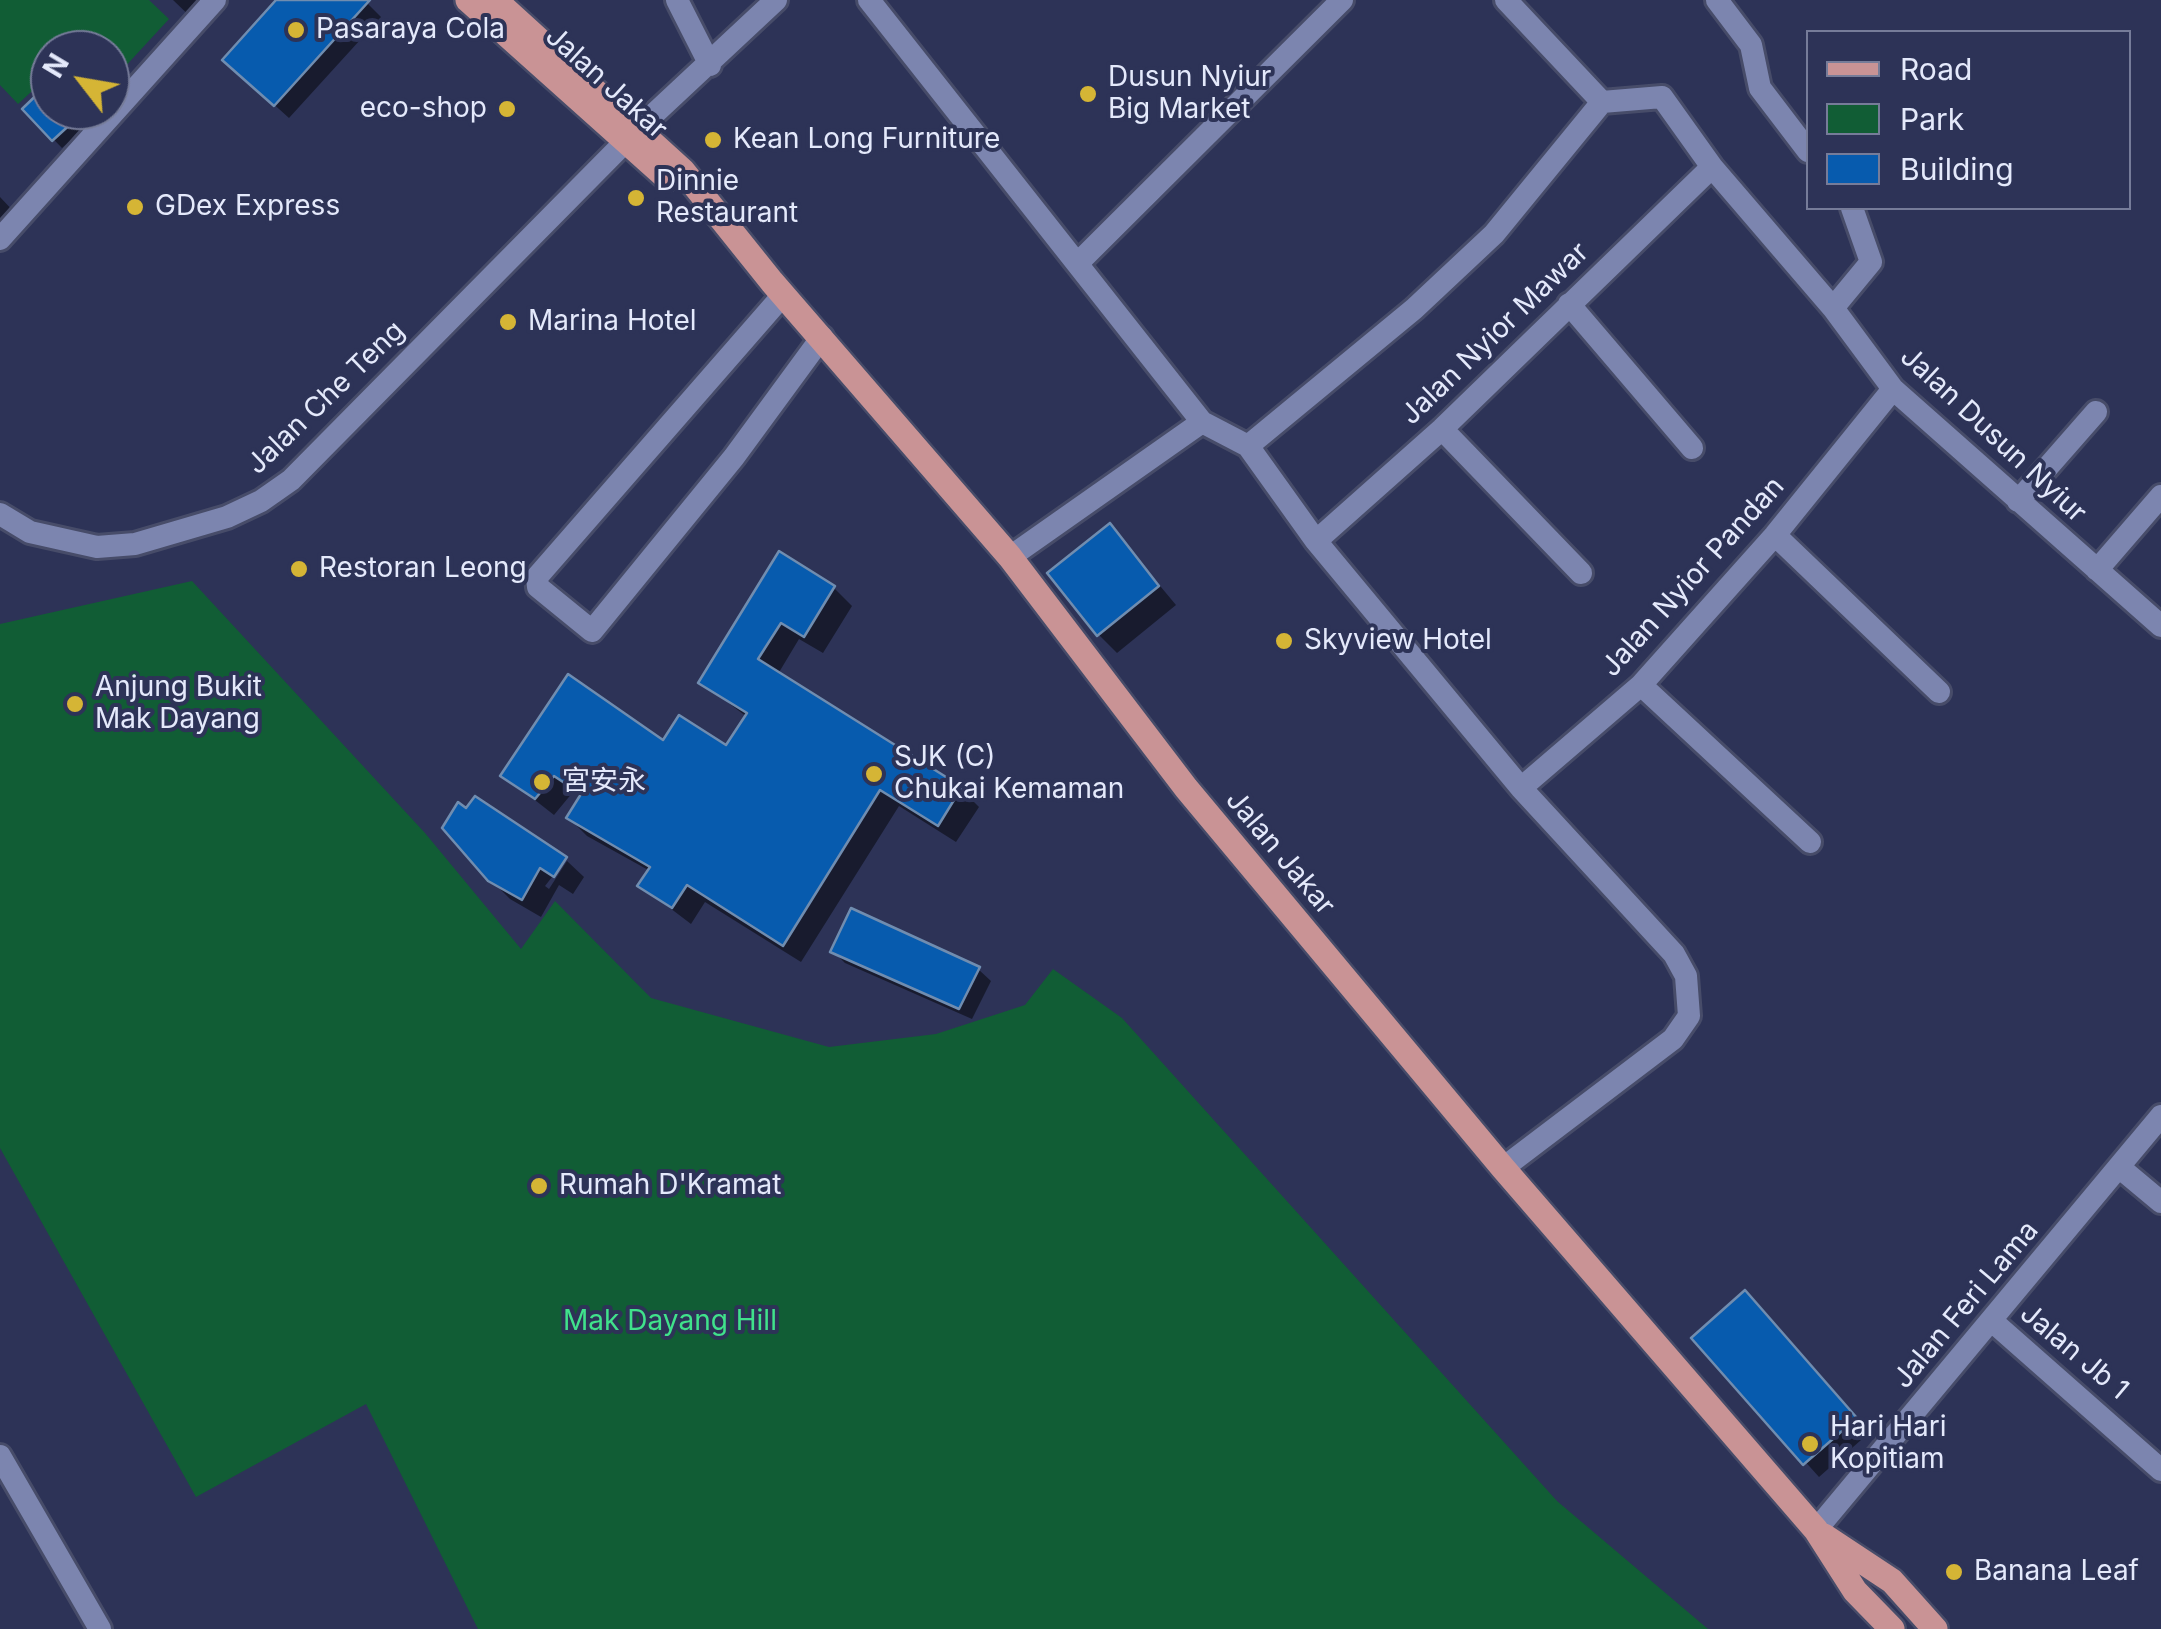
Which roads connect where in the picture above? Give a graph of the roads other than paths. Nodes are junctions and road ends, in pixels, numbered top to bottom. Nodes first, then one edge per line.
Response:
1 (215, 0) edge
2 (468, 0) edge
3 (494, 0) edge
4 (677, 0) edge
5 (776, 0) edge
6 (869, 0) edge
7 (1342, 0) edge
8 (1506, 0) edge
9 (1717, 0) edge
10 (710, 65) junction
11 (1602, 102) junction
12 (632, 135) junction
13 (1806, 147) edge
14 (1712, 167) junction
15 (1853, 210) edge
16 (0, 239) edge
17 (1080, 262) junction
18 (784, 295) junction
19 (1569, 304) junction
20 (1833, 308) junction
21 (822, 337) junction
22 (1892, 390) junction
23 (2096, 412) dead end
24 (1202, 422) junction
25 (1442, 429) junction
26 (1248, 446) junction
27 (1692, 448) dead end
28 (2161, 496) edge
29 (2018, 501) junction
30 (0, 514) edge
31 (1775, 534) junction
32 (1316, 541) junction
33 (1010, 558) junction
34 (2096, 570) junction
35 (1582, 573) dead end
36 (2161, 626) edge
37 (1641, 685) junction
38 (1939, 692) dead end
39 (1521, 788) junction
40 (1810, 842) dead end
41 (2161, 1116) edge
42 (2120, 1167) junction
43 (1503, 1168) junction
44 (2161, 1202) edge
45 (1992, 1321) junction
46 (0, 1456) edge
47 (2161, 1470) edge
48 (1816, 1530) junction
49 (100, 1629) edge
50 (1892, 1629) edge
51 (1935, 1629) edge

1 - 16 street
2 - 12 main road, Jalan Jakar
3 - 12 main road, Jalan Jakar
4 - 10 street
5 - 10 street, Jalan Che Teng
6 - 17 street
7 - 17 street
8 - 11 street
9 - 13 street
10 - 12 street, Jalan Che Teng
11 - 14 street, Jalan Dusun Nyiur
11 - 26 street
12 - 18 main road, Jalan Jakar
12 - 30 street, Jalan Che Teng
14 - 19 street, Jalan Nyior Mawar
14 - 20 street, Jalan Dusun Nyiur
15 - 20 street
17 - 24 street
18 - 21 main road, Jalan Jakar
18 - 21 street
19 - 25 street, Jalan Nyior Mawar
19 - 27 street
20 - 22 street, Jalan Dusun Nyiur
21 - 33 main road, Jalan Jakar
22 - 29 street, Jalan Dusun Nyiur
22 - 31 street, Jalan Nyior Pandan
23 - 29 street
24 - 26 street
24 - 33 street
25 - 32 street, Jalan Nyior Mawar
25 - 35 street
26 - 32 street
28 - 34 street
29 - 34 street, Jalan Dusun Nyiur
31 - 37 street, Jalan Nyior Pandan
31 - 38 street
32 - 39 street
33 - 43 main road, Jalan Jakar
34 - 36 street, Jalan Dusun Nyiur
37 - 39 street, Jalan Nyior Pandan
37 - 40 street
39 - 43 street
41 - 42 street, Jalan Feri Lama
42 - 44 street
42 - 45 street, Jalan Feri Lama
43 - 48 main road, Jalan Jakar
45 - 47 street, Jalan Jb 1
45 - 48 street, Jalan Feri Lama
46 - 49 street
48 - 50 main road, Jalan Jakar
48 - 51 main road, Jalan Jakar

